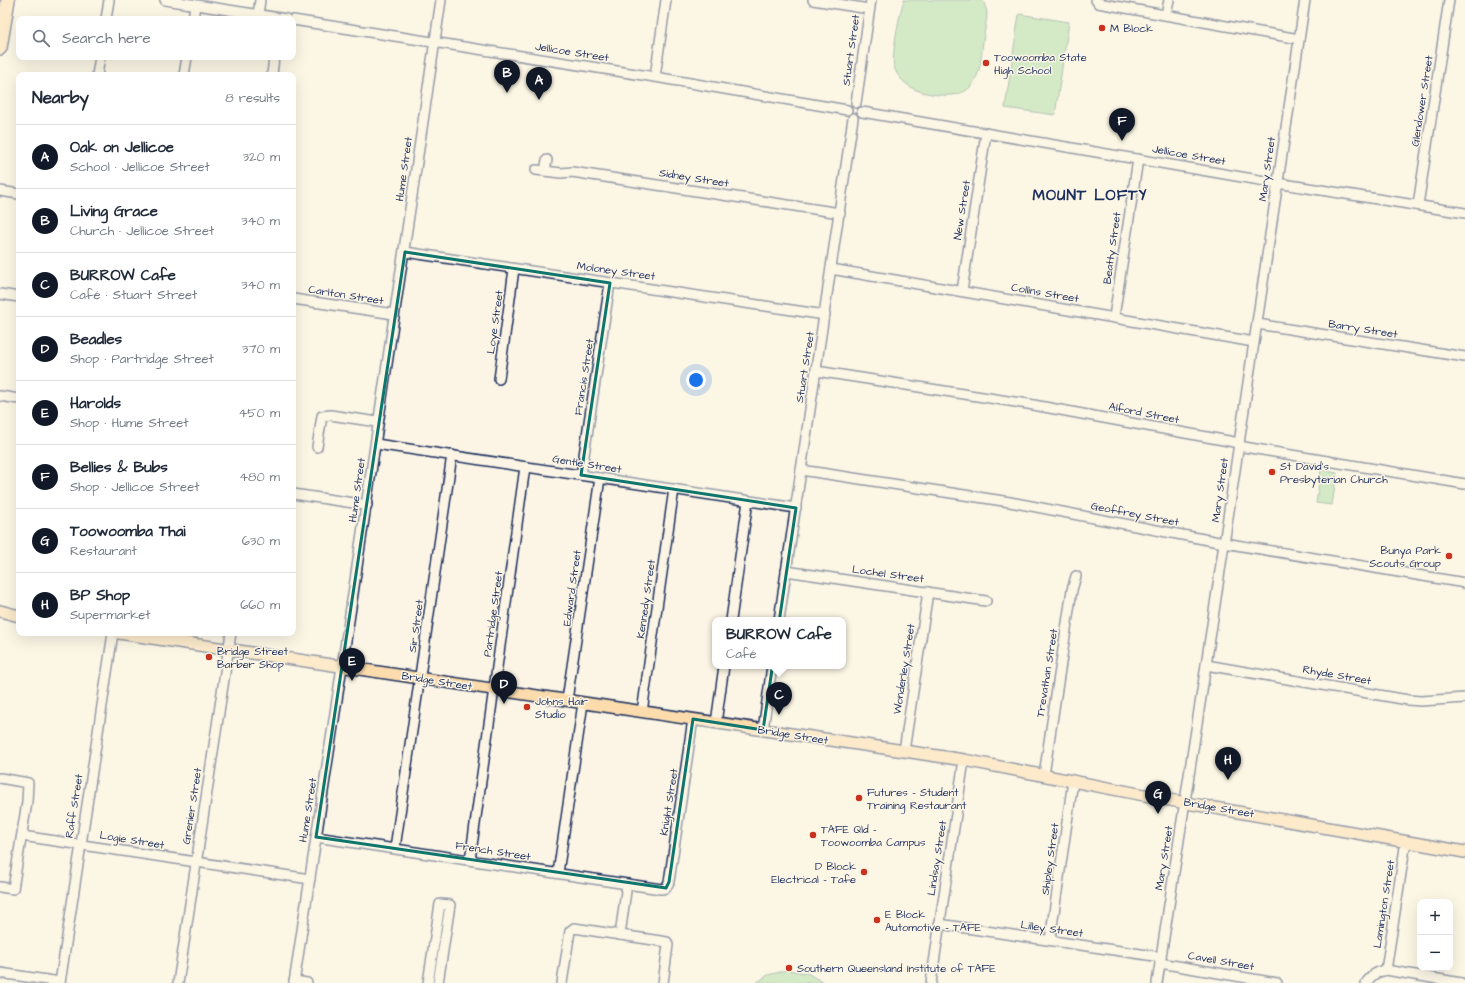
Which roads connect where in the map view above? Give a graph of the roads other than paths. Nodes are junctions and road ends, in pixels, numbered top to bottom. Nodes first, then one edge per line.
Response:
1 (8, 0) edge
2 (109, 0) edge
3 (165, 0) edge
4 (260, 0) edge
5 (441, 0) edge
6 (666, 0) edge
7 (813, 0) edge
8 (1096, 0) edge
9 (1169, 0) edge
10 (1305, 0) edge
11 (1449, 0) edge
12 (195, 5) junction
13 (870, 5) edge
14 (258, 15) junction
15 (106, 16) edge
16 (193, 16) edge
17 (264, 16) edge
18 (1166, 16) junction
19 (296, 20) edge
20 (1299, 39) junction
21 (434, 42) junction
22 (0, 48) edge
23 (100, 60) edge
24 (186, 60) edge
25 (274, 60) edge
26 (98, 72) edge
27 (184, 72) edge
28 (272, 72) edge
29 (655, 77) junction
30 (856, 103) junction
31 (847, 110) junction
32 (862, 112) junction
33 (853, 118) junction
34 (986, 134) junction
35 (1138, 159) junction
36 (547, 160) dead end
37 (536, 170) dead end
38 (546, 171) junction
39 (1277, 183) junction
40 (0, 191) edge
41 (16, 194) edge
42 (1418, 205) junction
43 (840, 213) junction
44 (1465, 213) edge
45 (405, 252) junction
46 (514, 268) junction
47 (831, 269) junction
48 (610, 283) junction
49 (962, 291) junction
50 (0, 294) edge
51 (16, 297) edge
52 (296, 299) edge
53 (394, 314) junction
54 (825, 315) junction
55 (1114, 317) junction
56 (1257, 324) junction
57 (1254, 342) junction
58 (1465, 357) edge
59 (816, 371) junction
60 (499, 379) dead end
61 (0, 396) edge
62 (16, 399) edge
63 (378, 422) junction
64 (376, 444) junction
65 (1238, 444) junction
66 (316, 447) dead end
67 (452, 455) junction
68 (525, 466) junction
69 (801, 470) junction
70 (581, 475) junction
71 (600, 478) junction
72 (1465, 484) edge
73 (674, 490) junction
74 (296, 494) edge
75 (748, 501) junction
76 (367, 505) junction
77 (796, 508) junction
78 (1224, 543) junction
79 (786, 571) junction
80 (1076, 576) dead end
81 (1465, 583) edge
82 (928, 592) junction
83 (986, 601) dead end
84 (0, 611) edge
85 (16, 615) edge
86 (731, 617) edge
87 (779, 617) edge
88 (113, 636) edge
89 (138, 636) edge
90 (230, 636) edge
91 (228, 650) junction
92 (1206, 665) junction
93 (342, 666) junction
94 (724, 669) edge
95 (772, 669) edge
96 (420, 678) junction
97 (495, 689) junction
98 (1465, 698) edge
99 (567, 700) junction
100 (583, 703) junction
101 (642, 712) junction
102 (693, 719) junction
103 (716, 723) junction
104 (762, 730) junction
105 (904, 751) junction
106 (964, 760) junction
107 (1044, 775) junction
108 (0, 778) edge
109 (1073, 781) junction
110 (1184, 802) junction
111 (22, 836) junction
112 (316, 837) junction
113 (1406, 841) junction
114 (81, 844) junction
115 (395, 848) junction
116 (1465, 852) edge
117 (470, 860) junction
118 (196, 862) junction
119 (558, 873) junction
120 (310, 879) junction
121 (627, 884) junction
122 (0, 887) edge
123 (666, 888) joint
124 (939, 924) junction
125 (620, 934) junction
126 (1050, 940) junction
127 (1160, 960) junction
128 (1386, 970) junction
129 (0, 973) edge
130 (60, 982) edge
131 (294, 982) edge
132 (178, 983) edge
133 (306, 983) edge
134 (428, 983) edge
135 (438, 983) edge
136 (562, 983) edge
137 (663, 983) edge
138 (931, 983) edge
139 (1156, 983) edge
140 (1277, 983) edge
141 (1366, 983) edge
142 (1461, 983) edge

1 - 22 highway
2 - 15 street
3 - 12 street
4 - 14 street
5 - 21 street, Hume Street
6 - 29 street
7 - 13 street
8 - 18 street
9 - 18 street
10 - 20 street, Mary Street
11 - 42 street, Glendower Street
12 - 14 street
12 - 16 street
13 - 30 street, Stuart Street
14 - 17 street
18 - 20 street
19 - 21 street, Jellicoe Street
20 - 39 street, Mary Street
21 - 29 street, Jellicoe Street
21 - 45 street, Hume Street
23 - 26 street
24 - 27 street
25 - 28 street
29 - 31 street, Jellicoe Street
30 - 31 street
30 - 32 street
31 - 33 street
32 - 33 street
32 - 34 street, Jellicoe Street
33 - 43 street, Stuart Street
34 - 35 street, Jellicoe Street
34 - 49 street, New Street
35 - 39 street, Jellicoe Street
35 - 55 street, Beatty Street
36 - 38 street
37 - 38 street, Sidney Street
38 - 43 street, Sidney Street
39 - 42 street, Jellicoe Street
39 - 56 street, Mary Street
40 - 41 street
42 - 44 street, Jellicoe Street
43 - 47 street, Stuart Street
45 - 46 street, Moloney Street
45 - 53 street, Hume Street
46 - 48 street, Moloney Street
46 - 60 street, Loye Street
47 - 49 street, Collins Street
47 - 54 street, Stuart Street
48 - 54 street, Moloney Street
48 - 70 street, Francis Street
49 - 55 street, Collins Street
50 - 51 street
52 - 53 street, Carlton Street
53 - 63 street, Hume Street
54 - 59 street, Stuart Street
55 - 57 street, Collins Street
56 - 57 street, Mary Street
56 - 58 street, Barry Street
57 - 65 street, Mary Street
59 - 65 street, Alford Street
59 - 69 street, Stuart Street
61 - 62 street
63 - 64 street, Hume Street
63 - 66 street
64 - 67 street, Gentle Street
64 - 76 street, Hume Street
65 - 72 street, Alford Street
65 - 78 street, Mary Street
67 - 68 street, Gentle Street
67 - 96 street, Sir Street
68 - 70 street, Gentle Street
68 - 97 street, Partridge Street
69 - 77 street, Stuart Street
69 - 78 street, Geoffrey Street
70 - 71 street, Gentle Street
71 - 73 street, Gentle Street
71 - 99 street, Edward Street
73 - 75 street, Gentle Street
73 - 101 street, Kennedy Street
74 - 76 street
75 - 77 street, Gentle Street
75 - 86 street
76 - 93 street, Hume Street
77 - 79 street, Stuart Street
78 - 81 street, Geoffrey Street
78 - 92 street, Mary Street
79 - 82 street, Lochel Street
79 - 87 street, Stuart Street
80 - 107 street, Trevathan Street
82 - 83 street, Lochel Street
82 - 105 street, Wonderley Street
84 - 85 main road
88 - 114 street, Raff Street
89 - 91 main road, Bridge Street
90 - 91 street, Grenier Street
91 - 93 main road, Bridge Street
91 - 118 street, Grenier Street
92 - 98 street, Rhyde Street
92 - 110 street, Mary Street
93 - 96 main road, Bridge Street
93 - 112 street, Hume Street
94 - 103 street
95 - 104 street
96 - 97 main road, Bridge Street
96 - 115 street, Sir Street
97 - 99 main road, Bridge Street
97 - 117 street, Partridge Street
99 - 100 main road, Bridge Street
100 - 101 main road, Bridge Street
100 - 119 street
101 - 102 main road, Bridge Street
102 - 103 main road, Bridge Street
102 - 123 street, Knight Street
103 - 104 main road, Bridge Street
104 - 105 main road, Bridge Street
105 - 106 main road, Bridge Street
106 - 107 main road, Bridge Street
106 - 124 street, Lindsay Street
107 - 109 main road, Bridge Street
108 - 111 street
109 - 110 main road, Bridge Street
109 - 126 street, Shipley Street
110 - 113 main road, Bridge Street
110 - 127 street, Mary Street
111 - 114 street, Logie Street
111 - 122 street
112 - 115 street, French Street
112 - 120 street, Hume Street
113 - 116 main road, Bridge Street
113 - 128 street, Lamington Street
114 - 118 street, Logie Street
114 - 130 street, Raff Street
115 - 117 street, French Street
117 - 119 street, French Street
118 - 120 street, Logie Street
118 - 132 street, Grenier Street
119 - 121 street, French Street
120 - 131 street, Hume Street
121 - 123 street, French Street
121 - 125 street
124 - 126 street, Lilley Street
124 - 138 street, Lindsay Street
125 - 136 street
125 - 137 street
126 - 127 street, Lilley Street
127 - 139 street, Mary Street
127 - 140 street, Cavell Street
128 - 141 street
128 - 142 street
129 - 130 street
131 - 133 street
134 - 135 street

